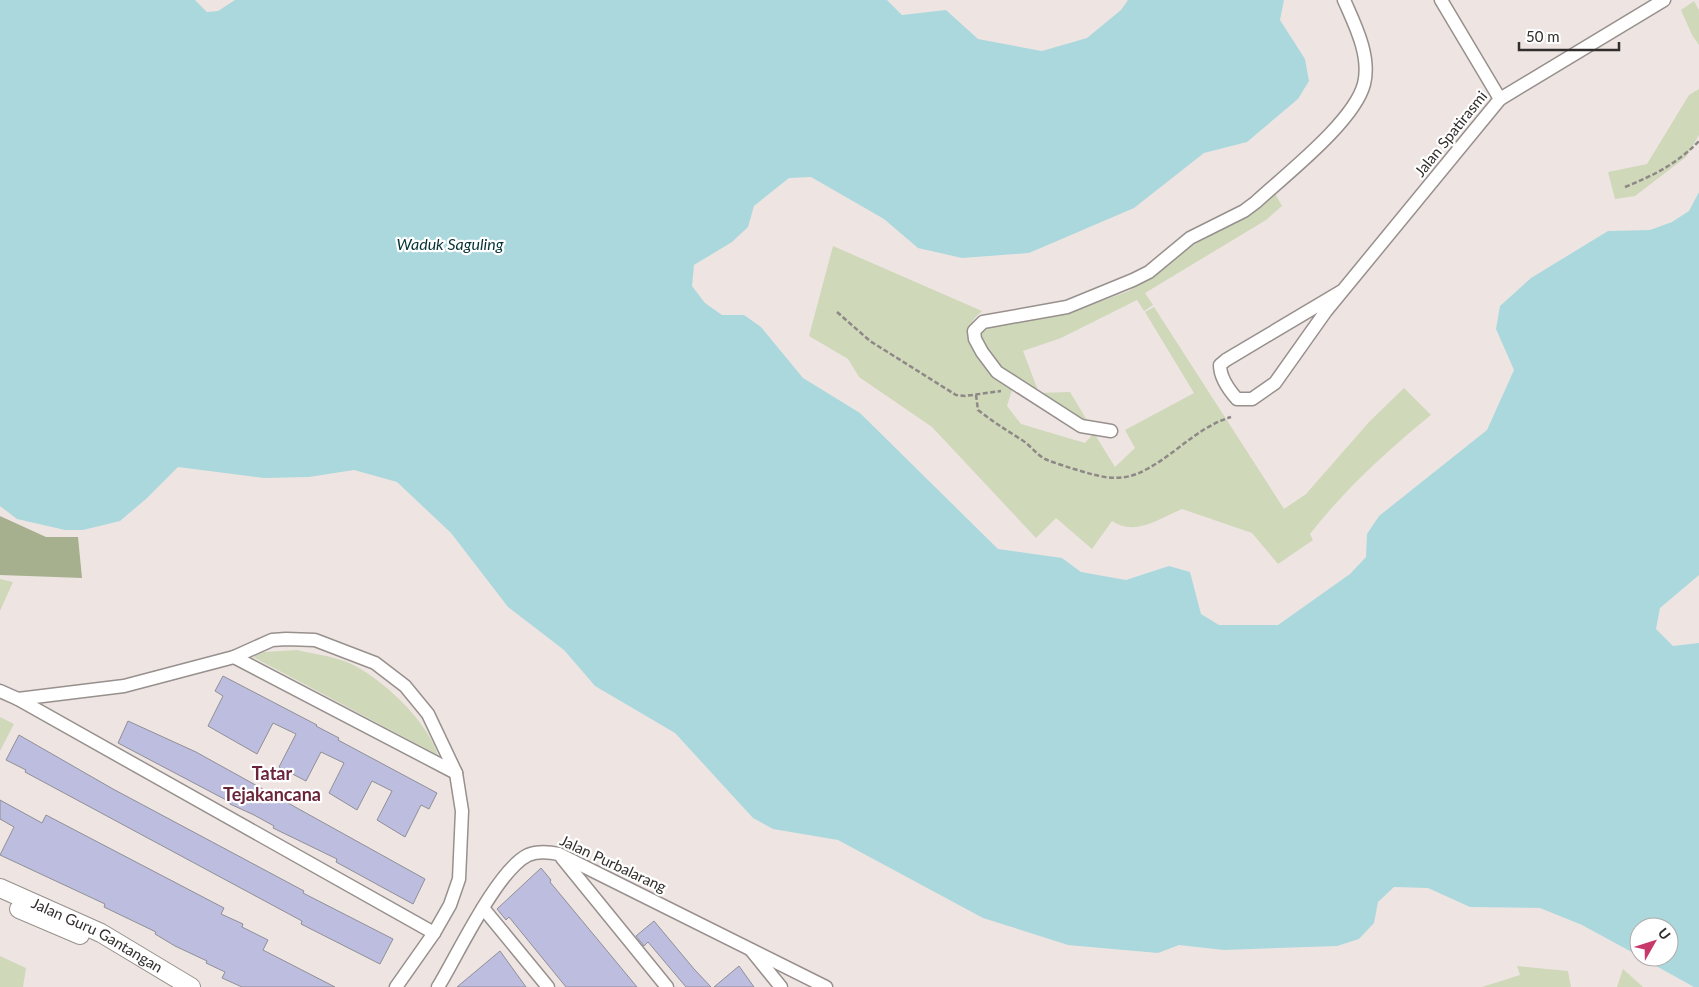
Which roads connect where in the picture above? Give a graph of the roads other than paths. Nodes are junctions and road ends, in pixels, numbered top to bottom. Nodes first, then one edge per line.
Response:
1 (1344, 0) edge
2 (1440, 0) edge
3 (1664, 0) edge
4 (1500, 99) junction
5 (1342, 291) junction
6 (1111, 431) dead end
7 (234, 657) junction
8 (0, 691) edge
9 (18, 699) junction
10 (456, 773) junction
11 (559, 854) junction
12 (0, 888) edge
13 (0, 900) edge
14 (483, 908) junction
15 (434, 934) junction
16 (748, 946) junction
17 (439, 986) edge
18 (175, 987) edge
19 (191, 987) edge
20 (396, 987) edge
21 (548, 987) edge
22 (666, 987) edge
23 (781, 987) edge
24 (826, 987) edge

1 - 6 street
2 - 4 street
3 - 4 street, Jalan Spatirasmi
4 - 5 street, Jalan Spatirasmi
5 - 5 street, Jalan Spatirasmi
7 - 9 street
7 - 10 street
7 - 10 street
8 - 9 street
9 - 15 street
10 - 15 street
11 - 14 street, Jalan Purbalarang
11 - 16 street, Jalan Purbalarang
11 - 22 street
12 - 19 street, Jalan Guru Gantangan
13 - 18 street, Jalan Guru Gantangan
14 - 17 street, Jalan Purbalarang
14 - 21 street
15 - 20 street
16 - 23 street
16 - 24 street, Jalan Purbalarang

